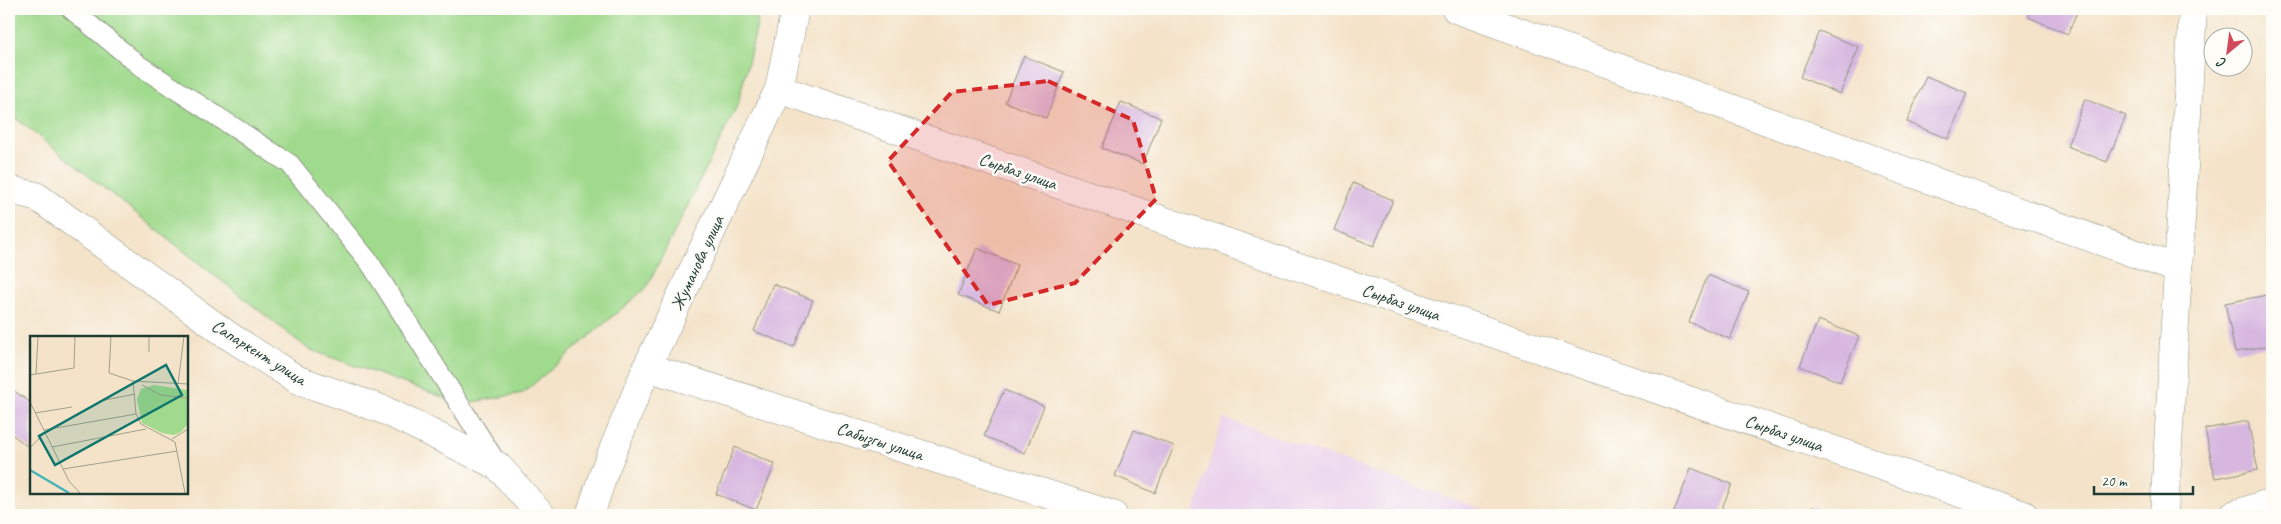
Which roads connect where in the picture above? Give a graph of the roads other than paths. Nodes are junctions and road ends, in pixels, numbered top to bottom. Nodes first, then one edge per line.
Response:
1 (71, 9) edge
2 (795, 9) edge
3 (1456, 9) edge
4 (2193, 9) edge
5 (779, 89) junction
6 (9, 190) edge
7 (2178, 269) junction
8 (647, 367) junction
9 (498, 466) junction
10 (2272, 502) edge
11 (541, 515) edge
12 (590, 515) edge
13 (1112, 515) edge
14 (2024, 515) edge
15 (2164, 515) edge
16 (2234, 515) edge

1 - 9 lane
2 - 5 street, Жуманова улица
3 - 7 street
4 - 7 street
5 - 8 street, Жуманова улица
5 - 14 street, Сырбаз улица
6 - 9 street, Сапаркент улица
7 - 15 street
8 - 12 street, Жуманова улица
8 - 13 street, Сабызгы улица
9 - 11 street, Сапаркент улица
10 - 16 street

